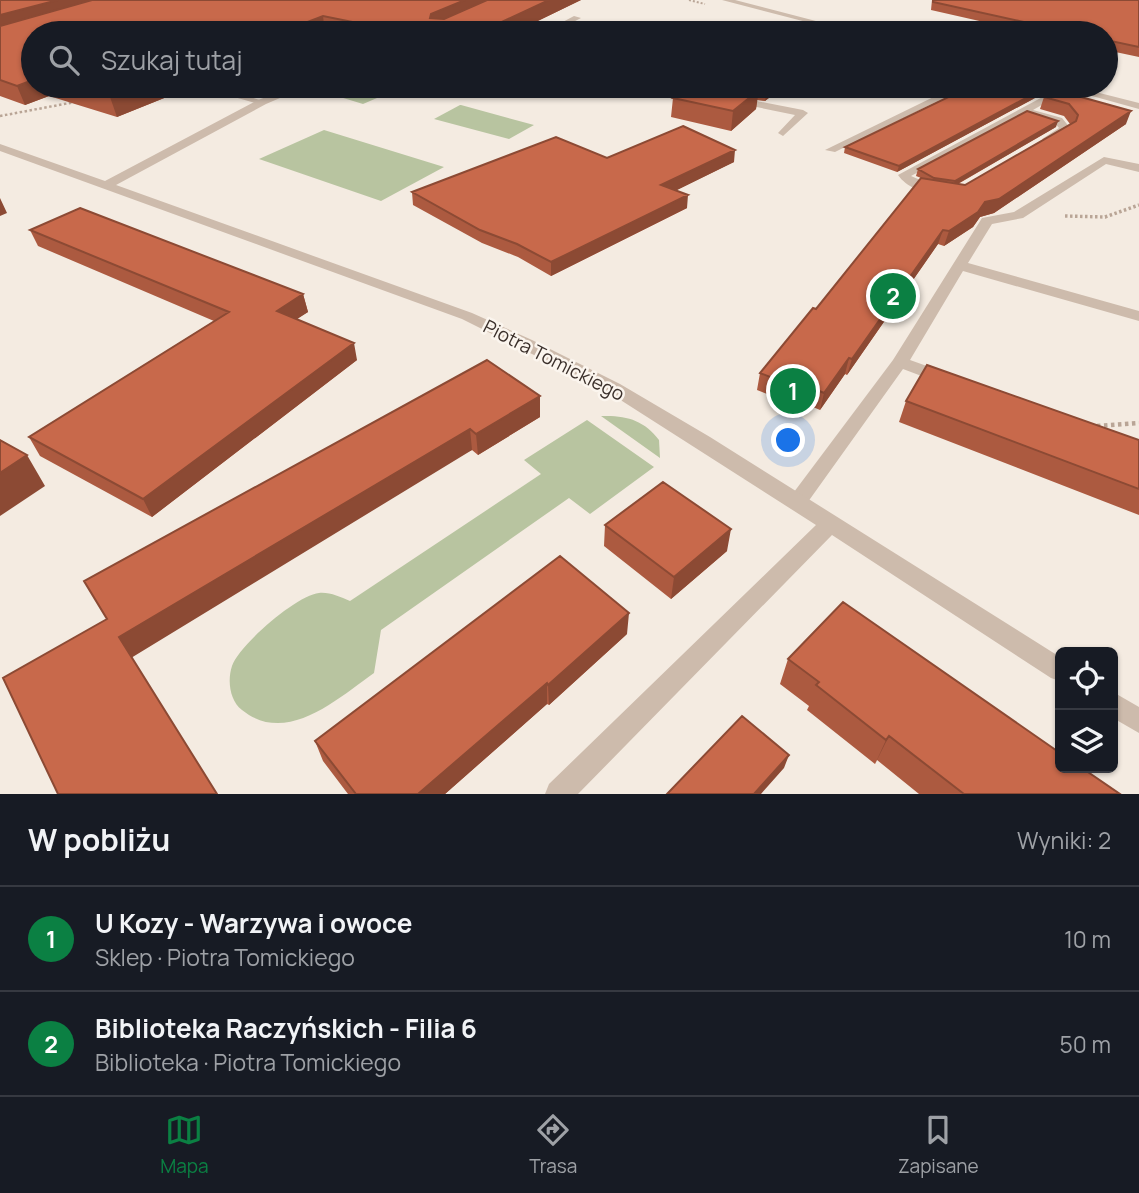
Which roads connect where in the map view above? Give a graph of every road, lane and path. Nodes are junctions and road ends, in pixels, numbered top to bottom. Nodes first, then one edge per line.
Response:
1 (726, 0) edge
2 (577, 18) dead end
3 (571, 21) edge
4 (810, 21) edge
5 (247, 98) edge
6 (272, 98) edge
7 (725, 98) edge
8 (938, 98) edge
9 (1046, 98) edge
10 (1107, 98) edge
11 (76, 102) edge
12 (262, 102) junction
13 (1139, 106) edge
14 (1025, 111) junction
15 (0, 116) edge
16 (783, 133) dead end
17 (0, 147) edge
18 (1032, 148) edge
19 (831, 150) dead end
20 (1139, 168) edge
21 (106, 185) junction
22 (955, 194) edge
23 (1139, 205) edge
24 (1018, 215) junction
25 (961, 266) junction
26 (1139, 316) edge
27 (900, 362) junction
28 (965, 386) edge
29 (1139, 422) edge
30 (1094, 426) edge
31 (798, 501) junction
32 (831, 524) junction
33 (1055, 667) edge
34 (1118, 707) edge
35 (1139, 722) edge
36 (559, 794) edge

1 - 4 street
2 - 3 street
5 - 12 street
6 - 12 street
7 - 16 street
8 - 19 street
9 - 14 street
10 - 13 street
11 - 15 path
12 - 21 street
14 - 18 street
14 - 22 street
17 - 21 street, Piotra Tomickiego
20 - 24 street
21 - 31 street, Piotra Tomickiego
23 - 24 path
24 - 25 street
25 - 26 street
25 - 27 street
27 - 28 street
27 - 31 street
29 - 30 path
31 - 32 street, Piotra Tomickiego
32 - 33 street, Piotra Tomickiego
32 - 36 street
34 - 35 street

